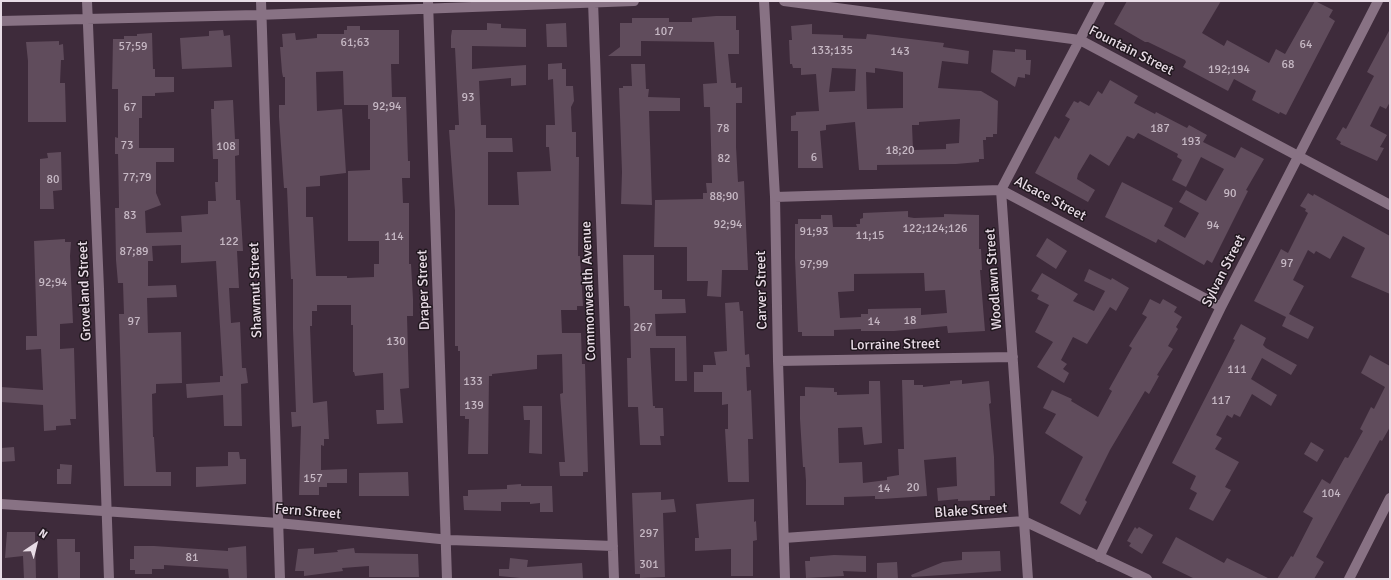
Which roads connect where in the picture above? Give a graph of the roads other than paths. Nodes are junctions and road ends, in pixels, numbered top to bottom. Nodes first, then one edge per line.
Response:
1 (87, 1) edge
2 (261, 1) edge
3 (593, 1) edge
4 (634, 1) edge
5 (764, 1) edge
6 (784, 1) edge
7 (1100, 1) edge
8 (1375, 2) edge
9 (428, 4) edge
10 (261, 14) junction
11 (87, 19) junction
12 (1, 21) edge
13 (1080, 40) junction
14 (1300, 156) junction
15 (1002, 190) junction
16 (775, 197) junction
17 (1390, 205) edge
18 (1221, 307) junction
19 (1013, 357) junction
20 (778, 361) junction
21 (1390, 498) edge
22 (1, 504) edge
23 (107, 512) junction
24 (1024, 521) junction
25 (278, 523) junction
26 (784, 538) junction
27 (446, 540) junction
28 (613, 546) junction
29 (1099, 557) junction
30 (109, 579) edge
31 (280, 579) edge
32 (447, 579) edge
33 (614, 579) edge
34 (785, 579) edge
35 (1028, 579) edge
36 (1147, 579) edge
37 (1349, 579) edge

1 - 11 street, Groveland Street
2 - 10 street, Shawmut Street
3 - 4 street
3 - 9 street
3 - 28 street, Commonwealth Avenue
5 - 16 street, Carver Street
6 - 13 street, Fountain Street
7 - 13 street
8 - 14 street, Sylvan Street
9 - 10 street
9 - 27 street, Draper Street
10 - 11 street
10 - 25 street, Shawmut Street
11 - 12 street
11 - 23 street, Groveland Street
13 - 14 street, Fountain Street
13 - 15 street
14 - 17 street, Fountain Street
14 - 18 street, Sylvan Street
15 - 16 street, Alsace Street
15 - 18 street, Alsace Street
15 - 19 street, Woodlawn Street
16 - 20 street, Carver Street
18 - 29 street, Sylvan Street
19 - 20 street, Lorraine Street
19 - 24 street, Woodlawn Street
20 - 26 street, Carver Street
21 - 37 street
22 - 23 street, Fern Street
23 - 25 street, Fern Street
23 - 30 street, Groveland Street
24 - 26 street, Blake Street
24 - 29 street, Blake Street
24 - 35 street, Woodlawn Street
25 - 27 street, Fern Street
25 - 31 street, Shawmut Street
26 - 34 street, Carver Street
27 - 28 street, Fern Street
27 - 32 street, Draper Street
28 - 33 street, Commonwealth Avenue
29 - 36 street, Blake Street

